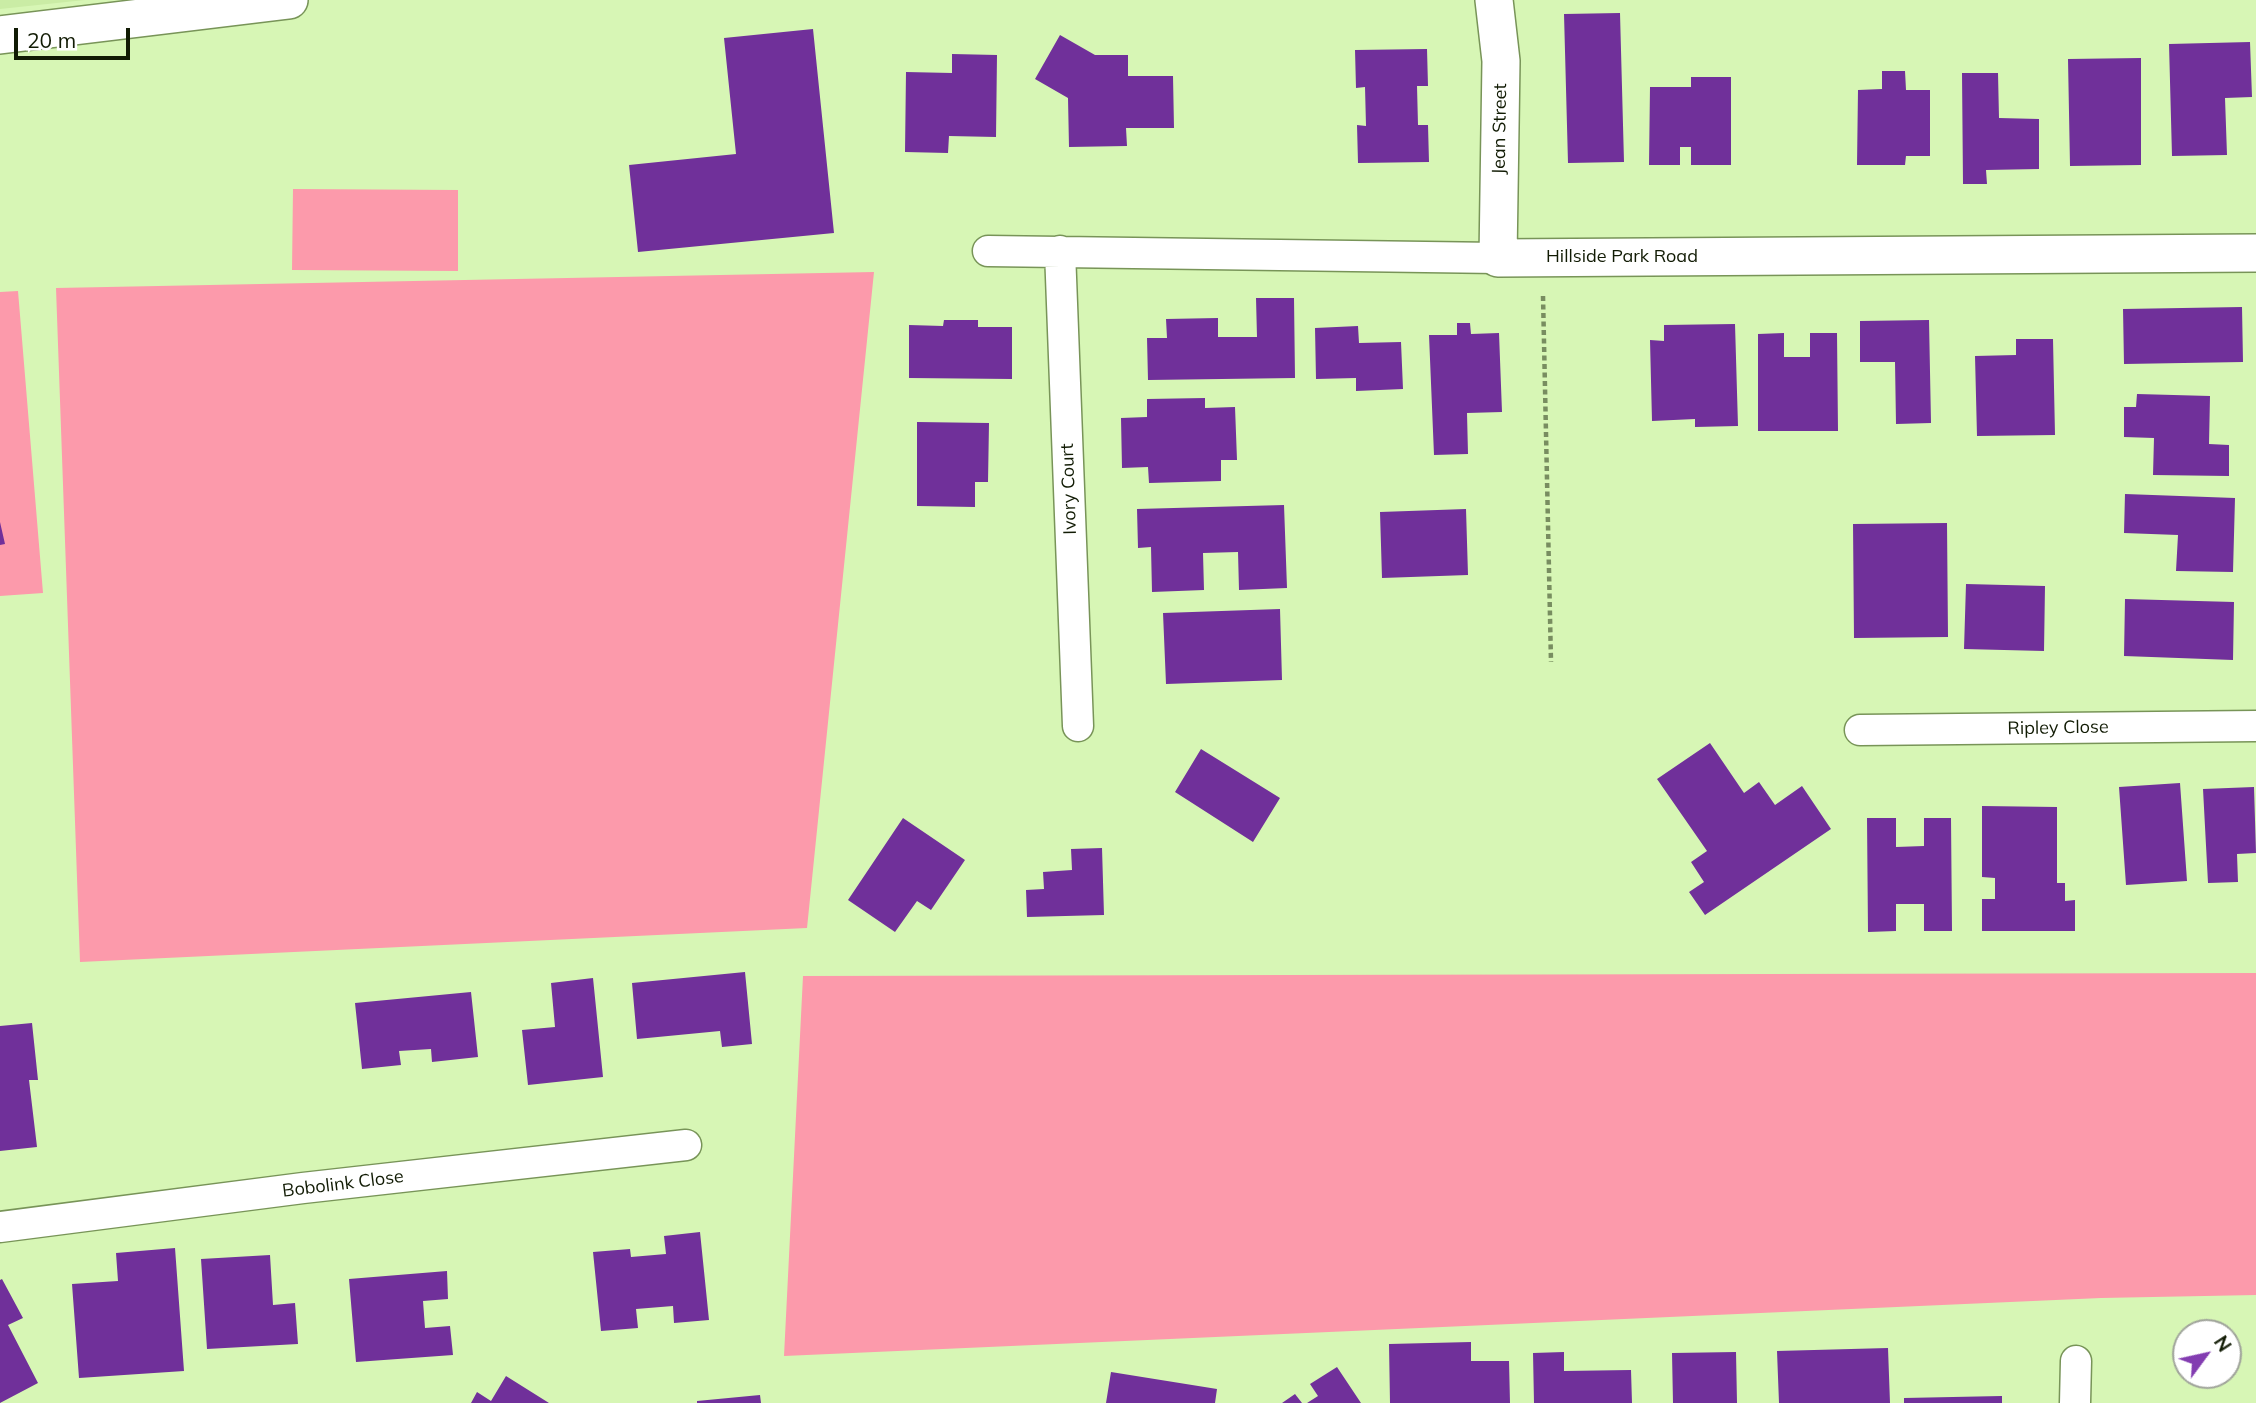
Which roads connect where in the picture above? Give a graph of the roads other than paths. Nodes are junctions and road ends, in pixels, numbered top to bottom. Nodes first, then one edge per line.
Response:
1 (289, 0) edge
2 (1494, 0) edge
3 (0, 35) edge
4 (988, 251) dead end
5 (1060, 251) junction
6 (2256, 253) edge
7 (1498, 258) junction
8 (1078, 726) dead end
9 (2256, 726) edge
10 (1860, 730) dead end
11 (686, 1146) dead end
12 (0, 1227) edge
13 (2076, 1361) dead end
14 (2075, 1403) edge

1 - 3 street
2 - 7 street, Jean Street
4 - 5 street, Hillside Park Road
5 - 7 street, Hillside Park Road
5 - 8 street, Ivory Court
6 - 7 street, Hillside Park Road
9 - 10 street, Ripley Close
11 - 12 street, Bobolink Close
13 - 14 street

